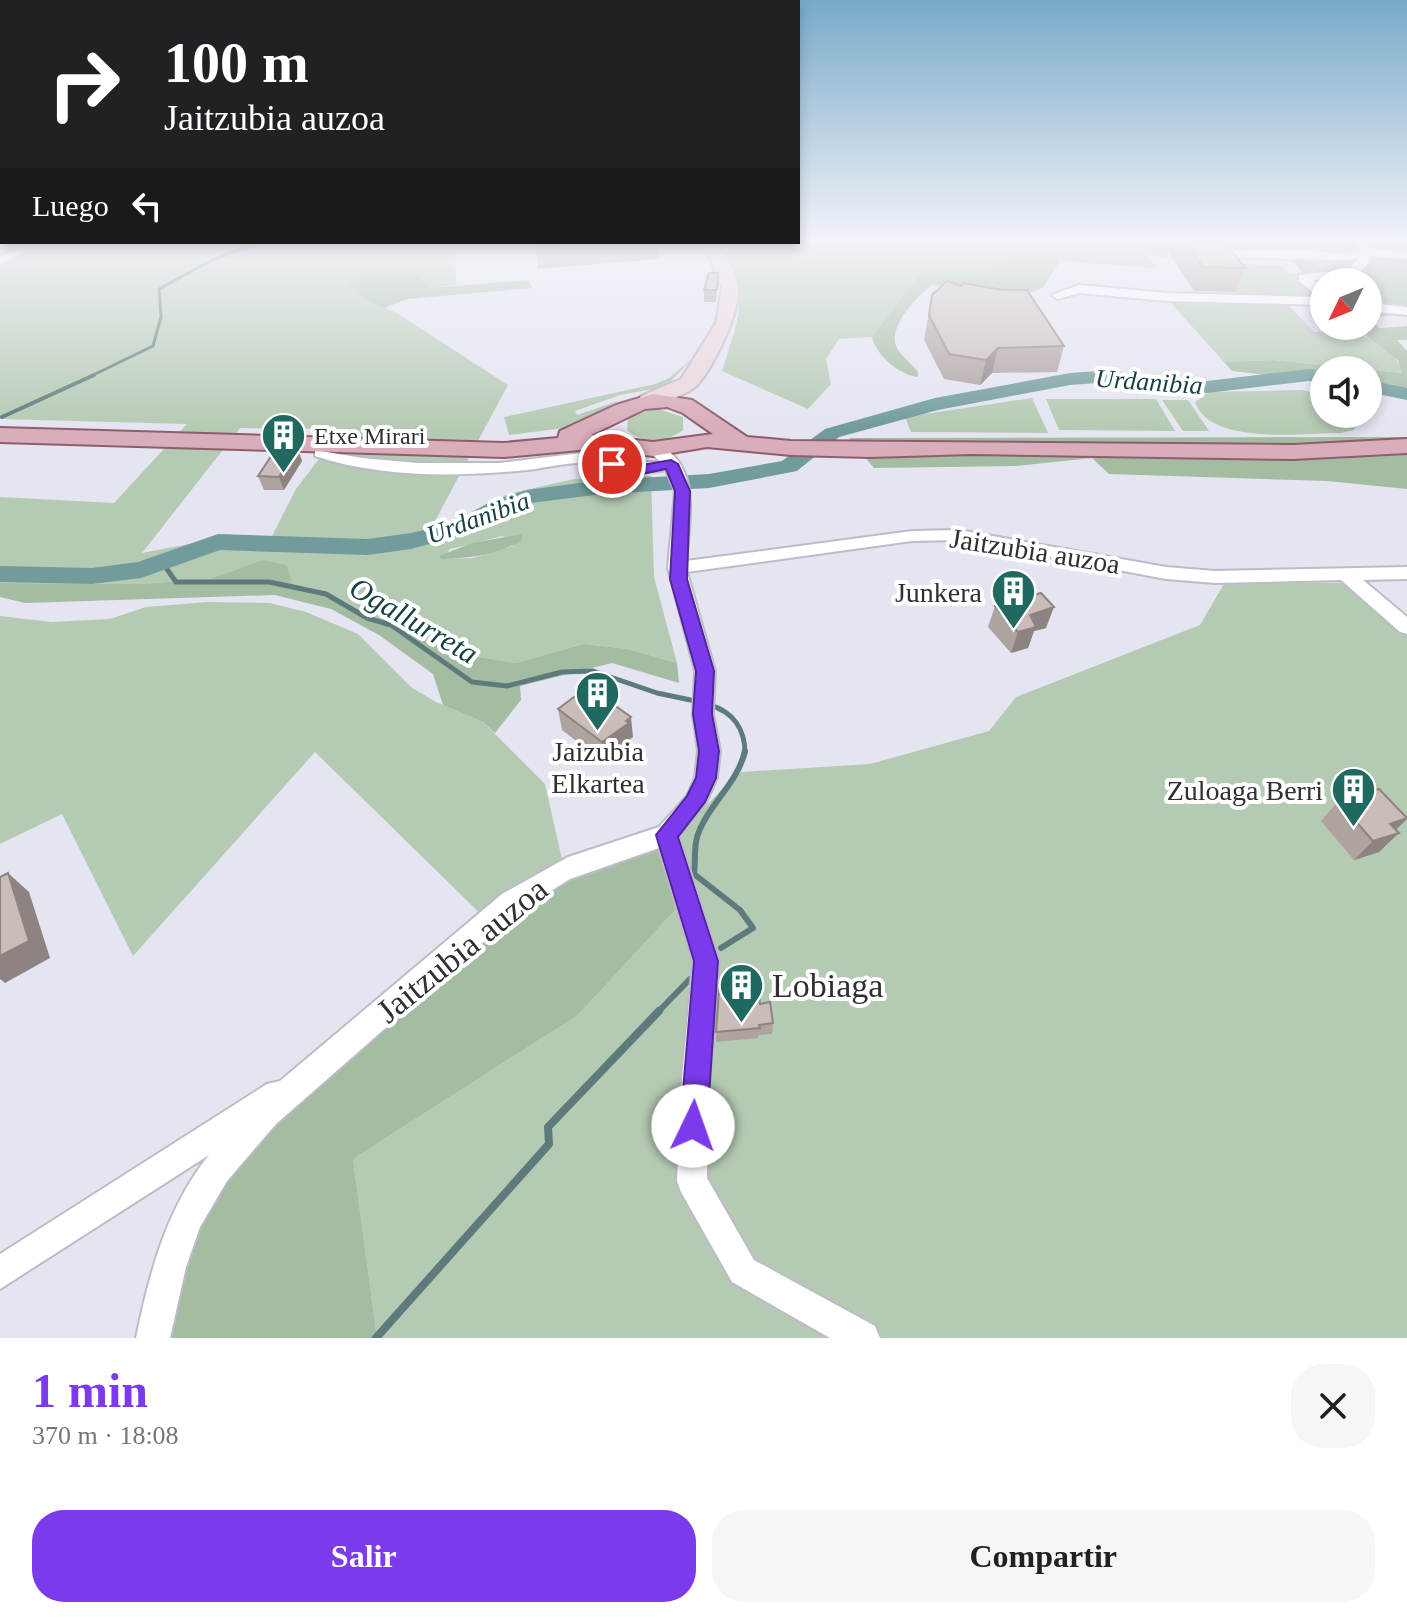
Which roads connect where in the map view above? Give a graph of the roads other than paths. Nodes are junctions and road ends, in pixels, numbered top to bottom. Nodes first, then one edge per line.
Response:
1 (730, 304) edge
2 (1382, 307) edge
3 (1407, 308) edge
4 (688, 383) junction
5 (648, 400) junction
6 (696, 413) junction
7 (613, 416) junction
8 (0, 429) edge
9 (0, 437) edge
10 (757, 444) junction
11 (628, 445) junction
12 (1407, 446) edge
13 (320, 453) dead end
14 (673, 455) junction
15 (677, 568) junction
16 (1407, 573) edge
17 (1346, 575) junction
18 (1407, 627) edge
19 (667, 835) junction
20 (315, 1071) junction
21 (0, 1273) edge
22 (153, 1338) edge
23 (863, 1338) edge

1 - 4 street
2 - 3 street
4 - 5 street
4 - 6 street
5 - 6 main road
5 - 7 main road
6 - 10 main road
6 - 14 main road
7 - 8 main road
7 - 11 main road
9 - 11 main road
10 - 12 main road
10 - 14 main road
11 - 14 main road
13 - 14 street
14 - 15 street
15 - 17 street, Jaitzubia auzoa
15 - 19 street
16 - 17 street, Jaitzubia auzoa
17 - 18 street
19 - 20 street, Jaitzubia auzoa
19 - 23 street
20 - 21 street, Jaitzubia auzoa
20 - 22 street, Jaitzubia auzoa

